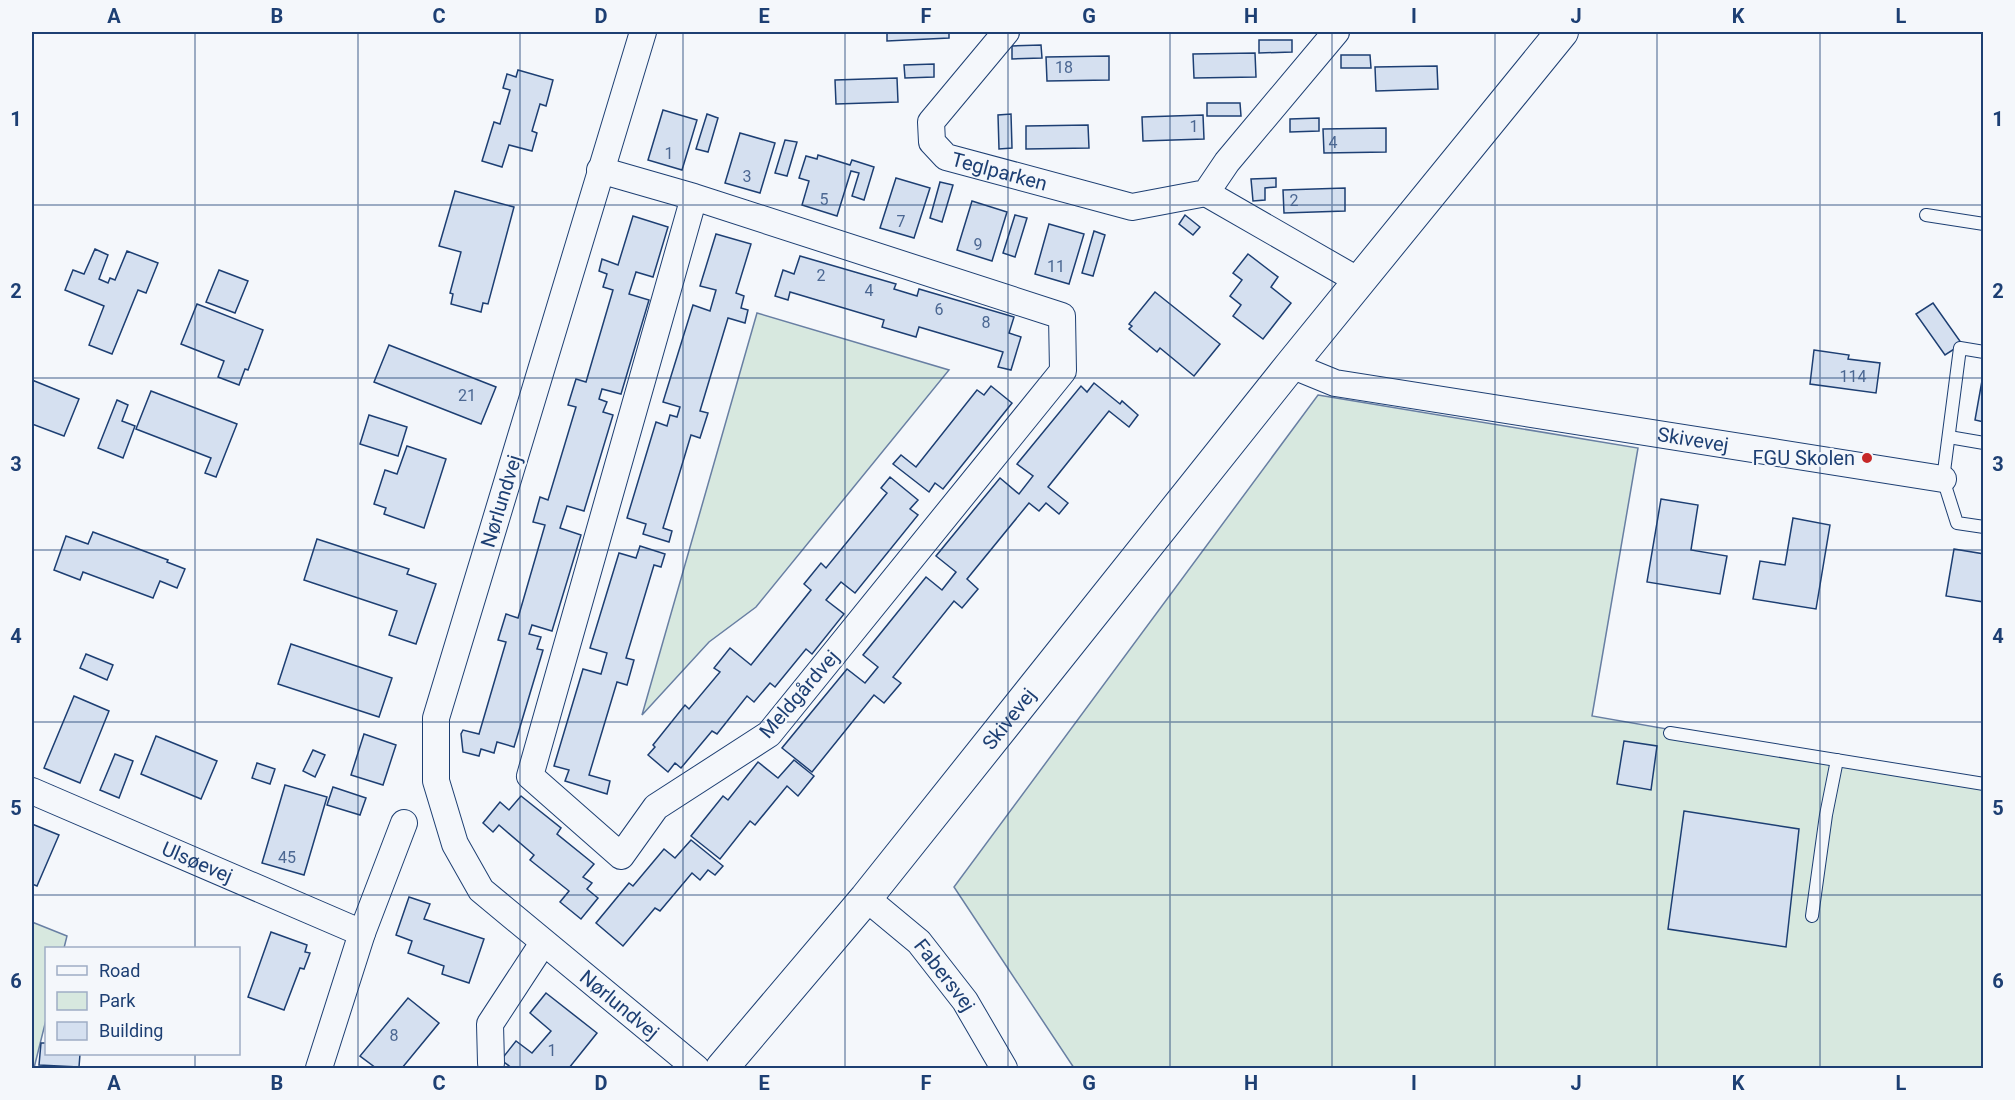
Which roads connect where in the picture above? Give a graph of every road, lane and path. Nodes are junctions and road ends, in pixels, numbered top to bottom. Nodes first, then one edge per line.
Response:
1 (643, 32) edge
2 (1005, 32) edge
3 (1336, 32) edge
4 (1562, 32) edge
5 (600, 171) junction
6 (1206, 192) junction
7 (694, 197) junction
8 (1926, 215) dead end
9 (1983, 224) edge
10 (1359, 281) junction
11 (1983, 352) edge
12 (1291, 365) junction
13 (1949, 437) junction
14 (1983, 443) edge
15 (1943, 479) junction
16 (1983, 527) edge
17 (1670, 733) dead end
18 (1837, 760) junction
19 (1983, 784) edge
20 (32, 791) edge
21 (404, 823) dead end
22 (866, 898) junction
23 (1812, 916) dead end
24 (362, 933) junction
25 (543, 943) junction
26 (491, 1063) dead end
27 (319, 1068) edge
28 (696, 1068) edge
29 (722, 1068) edge
30 (1004, 1068) edge

1 - 5 street, Nørlundvej
2 - 6 street, Teglparken
3 - 6 street
4 - 10 street, Skivevej
5 - 7 street, Meldgårdvej
5 - 25 street, Nørlundvej
6 - 10 street
7 - 7 street, Meldgårdvej
8 - 9 lane
10 - 12 street, Skivevej
11 - 13 lane
12 - 15 street, Skivevej
12 - 22 street, Skivevej
13 - 14 lane
13 - 15 lane
15 - 16 lane
17 - 18 lane
18 - 19 lane
18 - 23 lane
20 - 24 street, Ulsøevej
21 - 24 street
22 - 29 street, Skivevej
22 - 30 street, Fabersvej
24 - 27 street
25 - 26 street
25 - 28 street, Nørlundvej

